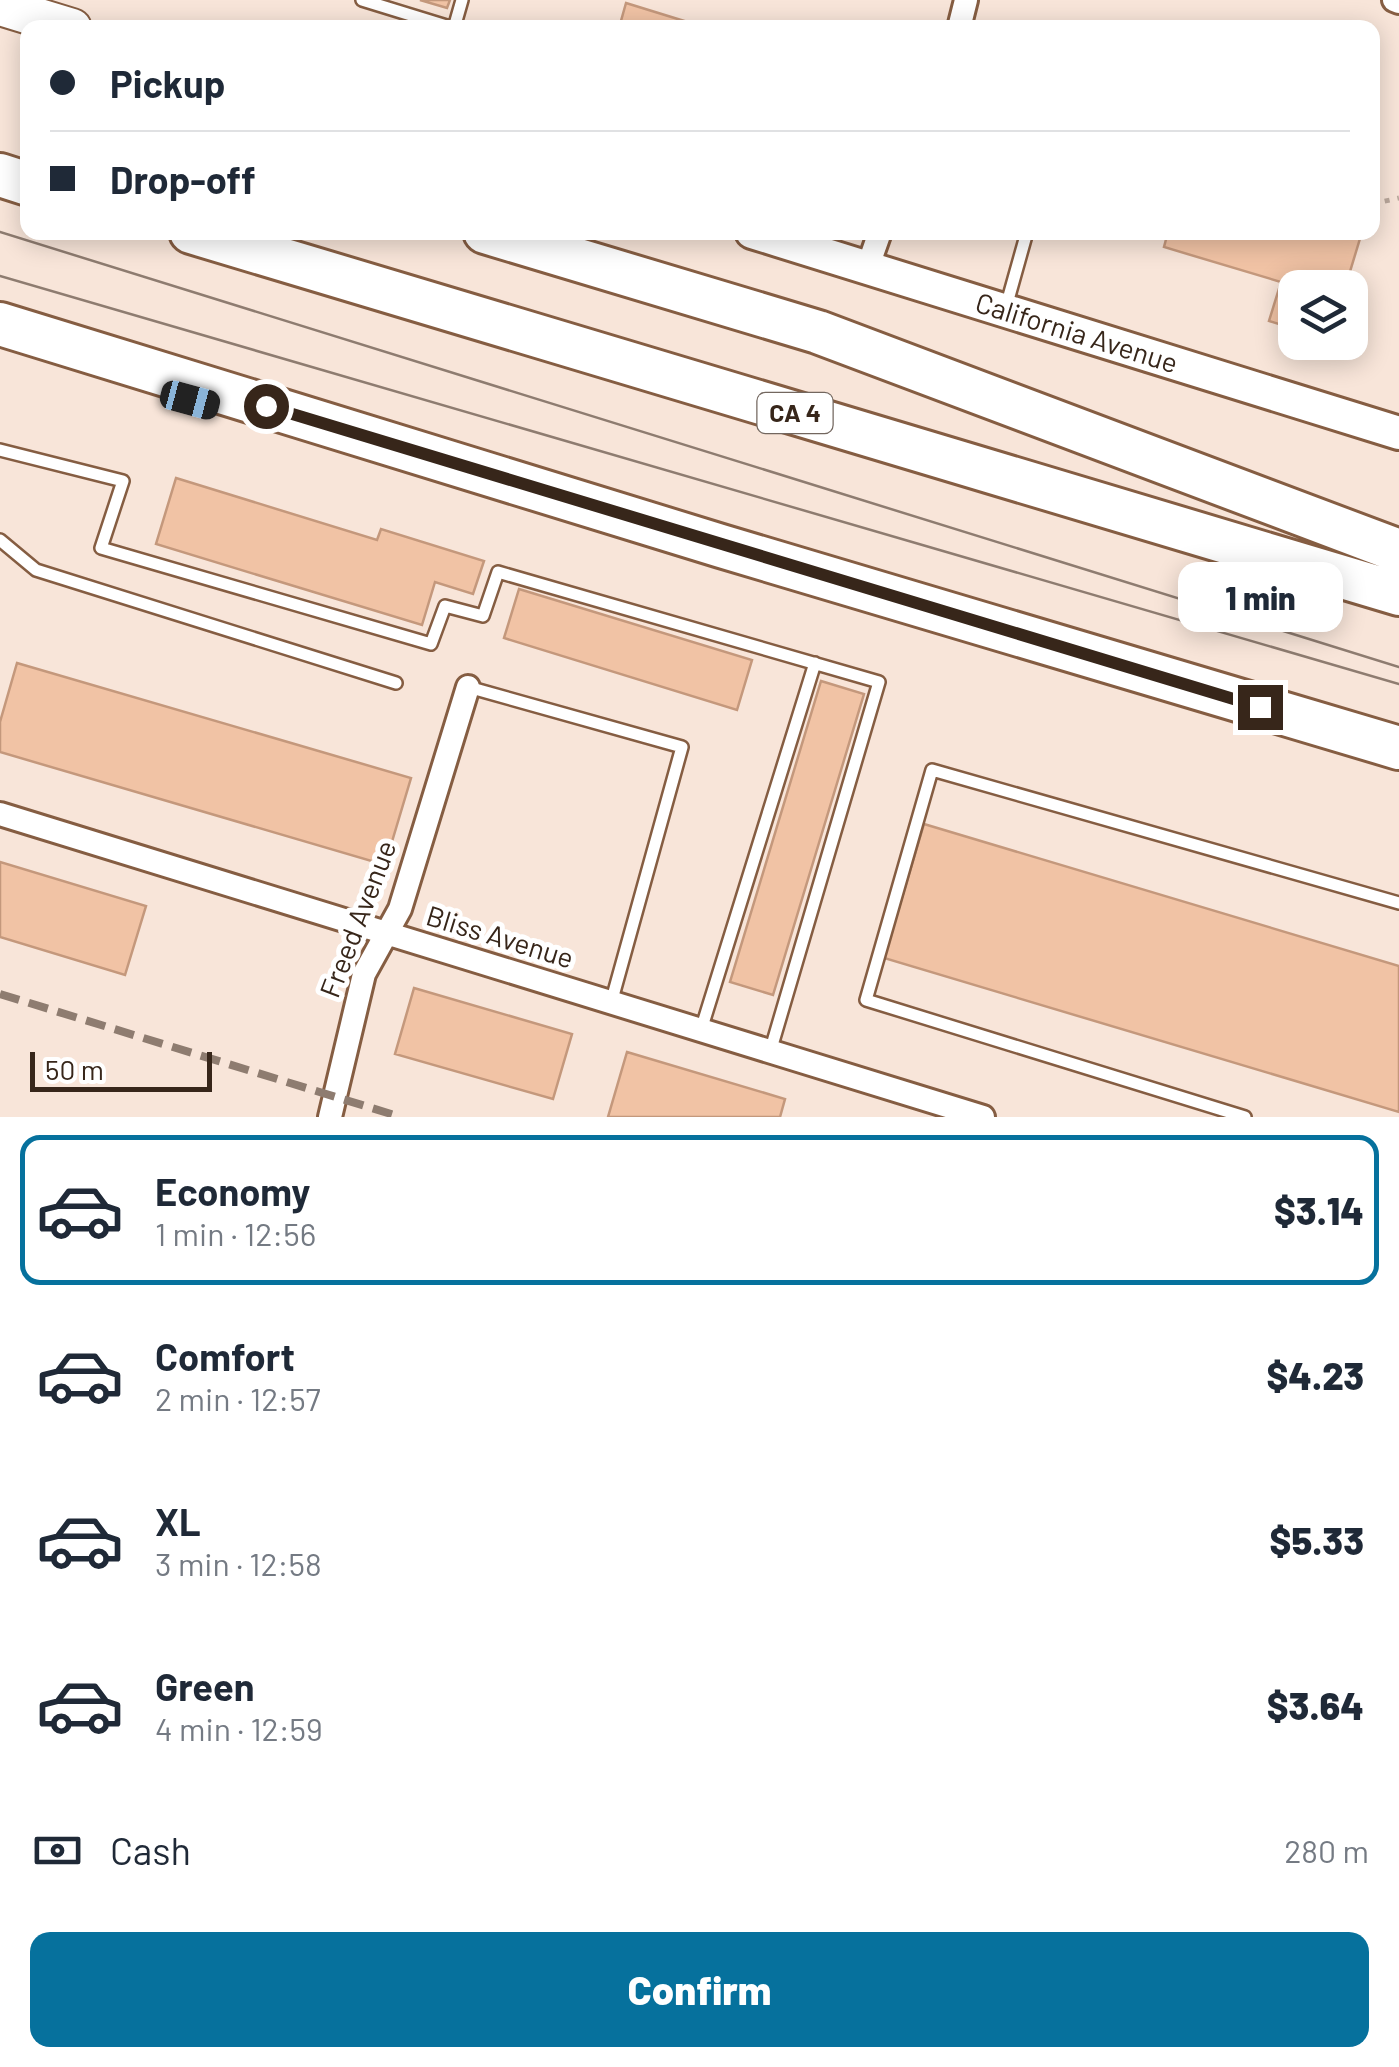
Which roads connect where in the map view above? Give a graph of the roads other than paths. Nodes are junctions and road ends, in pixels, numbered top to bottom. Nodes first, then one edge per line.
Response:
1 (362, 0) edge
2 (14, 6) edge
3 (51, 20) edge
4 (428, 20) edge
5 (218, 240) edge
6 (512, 240) edge
7 (778, 240) edge
8 (877, 240) edge
9 (1025, 240) edge
10 (867, 268) junction
11 (1005, 311) junction
12 (0, 324) edge
13 (0, 348) edge
14 (1399, 434) edge
15 (0, 450) edge
16 (0, 540) edge
17 (721, 546) junction
18 (1399, 551) edge
19 (1399, 594) edge
20 (815, 663) junction
21 (396, 684) dead end
22 (468, 687) joint
23 (1399, 748) edge
24 (0, 814) edge
25 (1399, 903) edge
26 (385, 933) junction
27 (611, 1002) junction
28 (701, 1030) junction
29 (770, 1052) junction
30 (330, 1117) edge
31 (983, 1117) edge
32 (1245, 1117) edge

1 - 4 lane
2 - 3 main road
5 - 19 highway, CA 4
6 - 18 highway
7 - 10 main road, California Avenue
8 - 10 street
9 - 11 lane
10 - 11 main road, California Avenue
11 - 14 main road, California Avenue
12 - 17 highway
13 - 17 highway
15 - 20 lane
16 - 21 lane
17 - 23 highway
20 - 28 lane
20 - 29 lane
22 - 26 street, Freed Avenue
22 - 27 lane
24 - 26 street, Bliss Avenue
25 - 32 lane
26 - 27 street, Bliss Avenue
26 - 30 street, Freed Avenue
27 - 28 street, Bliss Avenue
28 - 29 street, Bliss Avenue
29 - 31 street, Bliss Avenue

